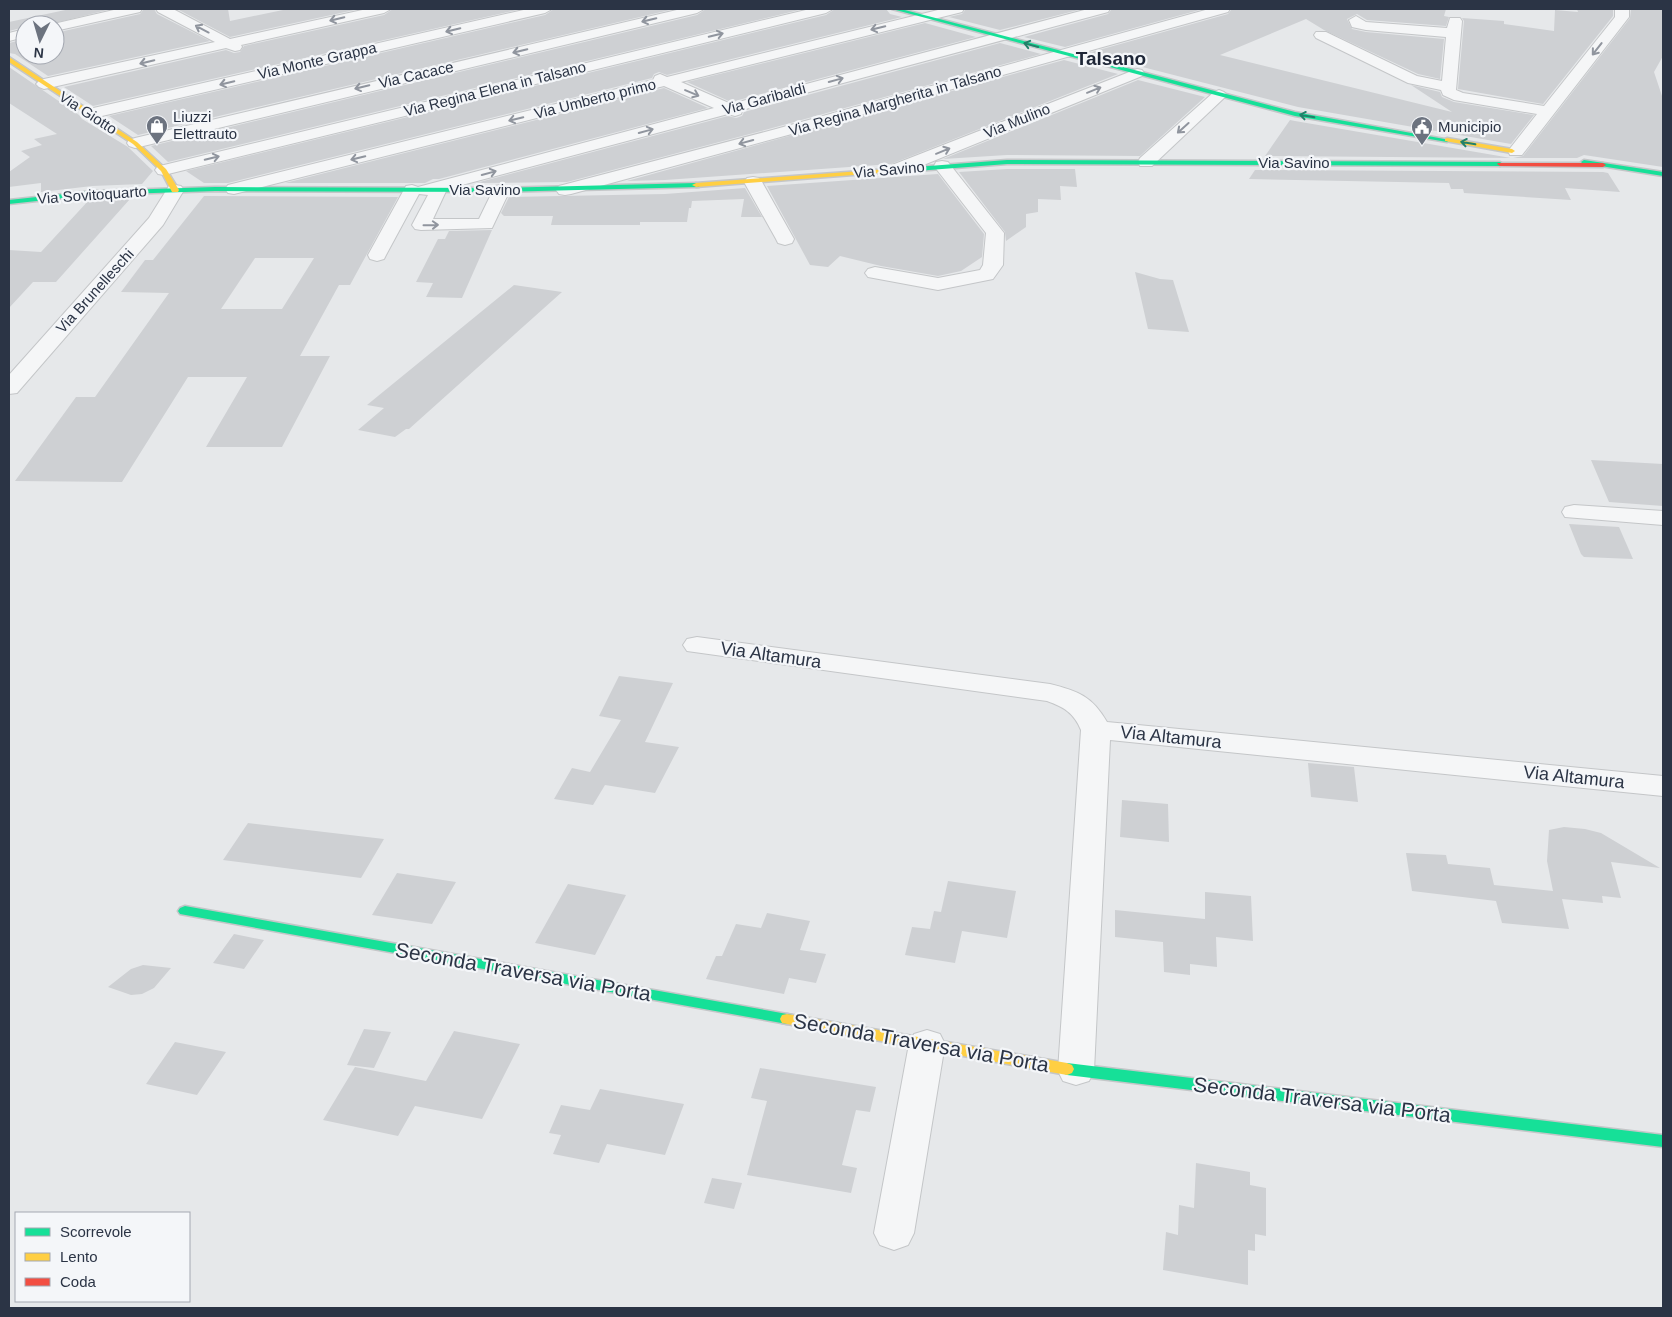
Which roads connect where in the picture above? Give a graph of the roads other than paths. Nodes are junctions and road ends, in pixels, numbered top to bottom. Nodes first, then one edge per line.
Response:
1 (135, 9) edge
2 (163, 9) edge
3 (384, 9) edge
4 (503, 9) edge
5 (545, 9) edge
6 (697, 9) edge
7 (826, 9) edge
8 (895, 9) edge
9 (957, 9) edge
10 (1102, 9) edge
11 (1224, 9) edge
12 (1622, 9) edge
13 (518, 15) junction
14 (925, 16) junction
15 (1356, 20) dead end
16 (65, 25) edge
17 (1454, 31) junction
18 (1370, 33) dead end
19 (1321, 35) dead end
20 (997, 36) junction
21 (568, 40) junction
22 (229, 43) junction
23 (245, 53) dead end
24 (1063, 54) junction
25 (9, 59) edge
26 (618, 59) junction
27 (261, 62) dead end
28 (278, 71) junction
29 (1137, 73) junction
30 (296, 81) dead end
31 (665, 82) junction
32 (44, 84) junction
33 (1448, 87) junction
34 (310, 89) dead end
35 (1219, 95) junction
36 (323, 96) junction
37 (729, 108) junction
38 (1548, 111) junction
39 (89, 114) junction
40 (747, 116) dead end
41 (367, 120) junction
42 (765, 124) dead end
43 (782, 132) junction
44 (135, 142) junction
45 (1516, 151) junction
46 (1146, 162) junction
47 (1603, 165) junction
48 (942, 166) junction
49 (898, 169) junction
50 (164, 170) junction
51 (1663, 174) edge
52 (753, 182) junction
53 (234, 189) junction
54 (175, 190) junction
55 (425, 190) junction
56 (501, 190) junction
57 (565, 190) junction
58 (9, 202) edge
59 (785, 239) dead end
60 (377, 255) dead end
61 (874, 273) dead end
62 (9, 388) edge
63 (1574, 512) dead end
64 (1663, 518) edge
65 (697, 645) dead end
66 (1096, 730) junction
67 (1663, 786) edge
68 (185, 911) dead end
69 (927, 1044) junction
70 (1076, 1071) junction
71 (1663, 1141) edge
72 (894, 1233) dead end

1 - 16 street
22 -> 2 street
3 -> 22 street
4 - 13 street
5 - 13 street, Via Monte Grappa
6 -> 21 street, Via Cacace
26 -> 7 street, Via Regina Elena in Talsano
8 - 14 street
9 - 14 street, Via Umberto primo
10 - 20 street, Via Garibaldi
11 - 24 street, Via Regina Margherita in Talsano
12 -> 38 street
13 - 21 street
13 -> 28 street, Via Monte Grappa
14 - 20 street
14 -> 31 street, Via Umberto primo
15 - 17 street
17 - 18 street
17 - 33 street
19 - 33 street
24 -> 20 street
37 -> 20 street, Via Garibaldi
21 - 26 street
21 -> 36 street, Via Cacace
22 - 23 street
22 -> 32 street
24 - 29 street
24 - 43 street, Via Regina Margherita in Talsano
25 - 32 street, Via Giotto
26 - 31 street
26 - 41 street, Via Regina Elena in Talsano
27 - 28 street
28 - 30 street
28 -> 39 street, Via Monte Grappa
29 - 35 street
49 -> 29 street, Via Mulino
31 -> 37 street
31 -> 53 street, Via Umberto primo
32 - 39 street, Via Giotto
33 - 38 street
34 - 36 street
45 -> 35 street
35 -> 46 street
36 - 41 street
36 - 44 street, Via Cacace
37 - 40 street
55 -> 37 street, Via Garibaldi
38 - 45 street
39 - 44 street, Via Giotto
50 -> 41 street, Via Regina Elena in Talsano
42 - 43 street
43 -> 57 street, Via Regina Margherita in Talsano
44 - 50 street, Via Giotto
45 - 47 street
46 - 47 street, Via Savino
46 - 48 street, Via Savino
47 - 51 street
48 - 49 street, Via Savino
48 - 61 street
49 - 52 street, Via Savino
50 - 54 street, Via Giotto
52 - 57 street, Via Savino
52 - 59 street
53 - 54 street, Via Savino
53 - 55 street, Via Savino
54 - 58 street, Via Sovitoquarto
54 - 62 street, Via Brunelleschi
55 - 56 street, Via Savino
55 -> 56 street
55 - 60 street
56 - 57 street, Via Savino
63 - 64 street
65 - 66 street, Via Altamura
66 - 67 street, Via Altamura
66 - 70 street
68 - 69 street, Seconda Traversa via Porta
69 - 70 street, Seconda Traversa via Porta
69 - 72 street
70 - 71 street, Seconda Traversa via Porta

